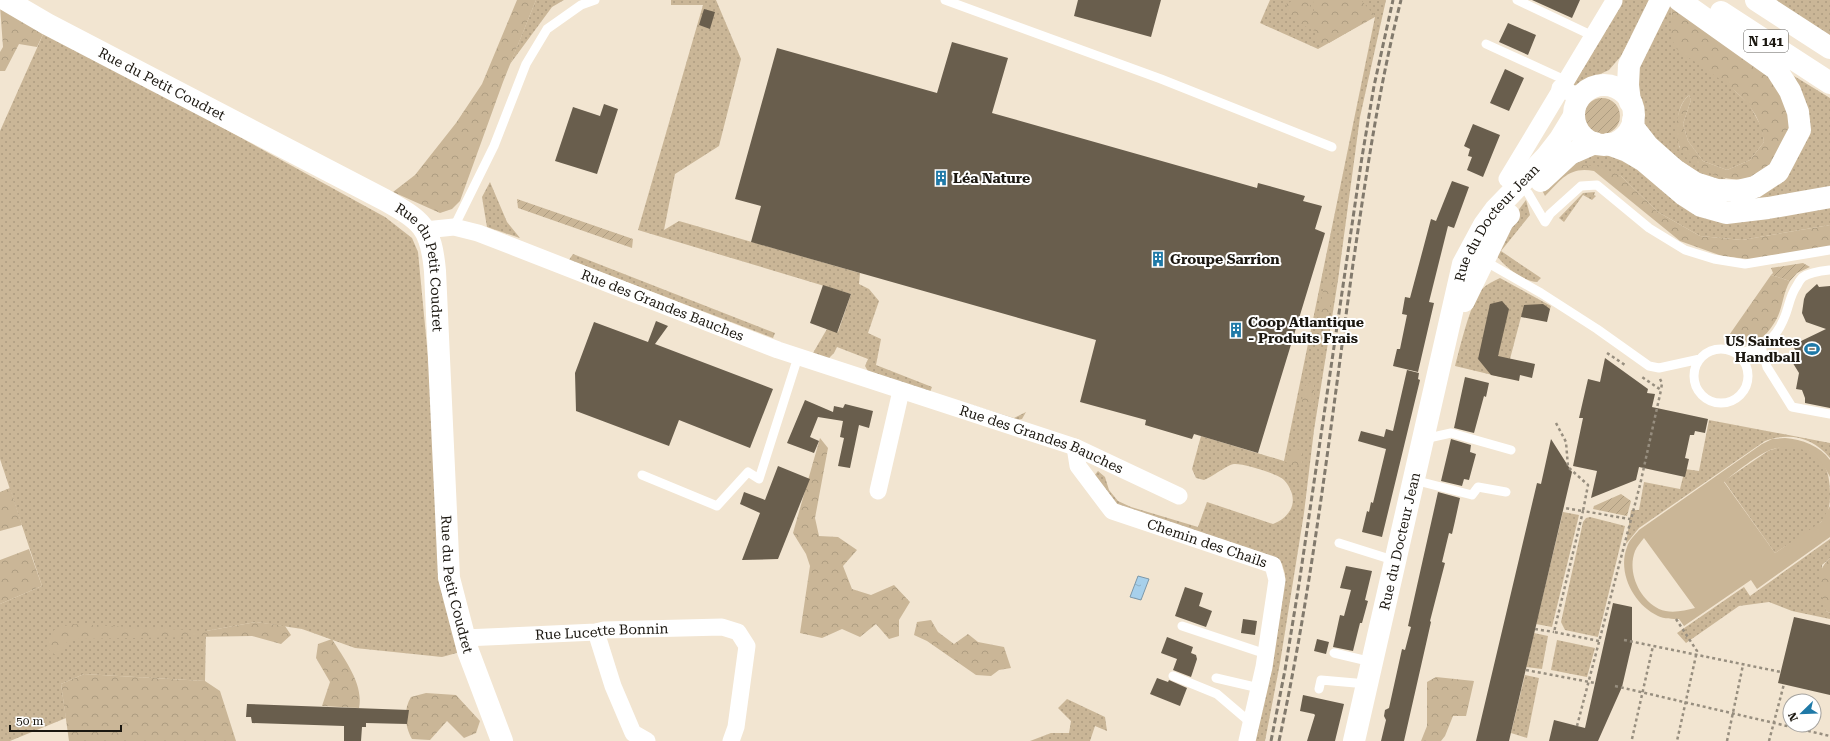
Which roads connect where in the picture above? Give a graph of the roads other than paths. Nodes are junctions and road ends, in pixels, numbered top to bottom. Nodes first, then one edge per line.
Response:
1 (6, 0) edge
2 (595, 0) edge
3 (945, 0) edge
4 (1517, 0) edge
5 (1661, 0) edge
6 (1680, 0) edge
7 (1702, 0) edge
8 (1756, 0) edge
9 (1614, 1) edge
10 (1593, 36) junction
11 (1486, 44) dead end
12 (1830, 48) edge
13 (1629, 65) junction
14 (1830, 83) edge
15 (1599, 85) junction
16 (1570, 95) junction
17 (1632, 111) junction
18 (1602, 144) junction
19 (1332, 147) dead end
20 (1507, 179) dead end
21 (1528, 193) junction
22 (1830, 197) edge
23 (454, 227) junction
24 (425, 230) junction
25 (1830, 250) edge
26 (1478, 254) junction
27 (1830, 270) edge
28 (1761, 347) junction
29 (1734, 352) junction
30 (798, 357) junction
31 (1700, 359) junction
32 (901, 391) junction
33 (1830, 414) edge
34 (1424, 439) junction
35 (1075, 447) junction
36 (1512, 450) dead end
37 (642, 475) dead end
38 (1414, 480) junction
39 (878, 491) dead end
40 (1506, 492) dead end
41 (1179, 496) dead end
42 (1339, 543) dead end
43 (1396, 561) junction
44 (1182, 626) dead end
45 (596, 632) junction
46 (464, 638) junction
47 (1334, 653) dead end
48 (1266, 654) junction
49 (1372, 663) junction
50 (1173, 676) dead end
51 (1216, 678) dead end
52 (1367, 684) junction
53 (1259, 688) junction
54 (1319, 689) dead end
55 (1251, 723) junction
56 (502, 741) edge
57 (647, 741) edge
58 (731, 741) edge
59 (1247, 741) edge
60 (1354, 741) edge

1 - 24 main road, Rue du Petit Coudret
2 - 23 lane
3 - 19 lane
4 - 10 lane
5 - 13 main road
6 - 17 main road
7 - 14 main road, N 141
8 - 12 main road, N 141
9 - 10 street, Rue du Docteur Jean
10 - 16 street, Rue du Docteur Jean
11 - 16 lane
13 - 15 main road
13 - 17 main road
15 - 16 main road
15 - 17 main road
16 - 18 main road
16 - 20 street, Rue du Docteur Jean
16 - 26 main road, Rue du Docteur Jean
17 - 18 main road
18 - 21 main road, Rue du Docteur Jean
18 - 22 main road
21 - 25 lane
21 - 26 main road, Rue du Docteur Jean
23 - 24 street, Rue des Grandes Bauches
23 - 30 street, Rue des Grandes Bauches
24 - 46 main road, Rue du Petit Coudret
26 - 31 lane
26 - 34 main road, Rue du Docteur Jean
27 - 28 lane
28 - 29 lane
28 - 33 lane
29 - 31 lane
29 - 31 lane
30 - 32 street, Rue des Grandes Bauches
30 - 37 lane
32 - 35 street, Rue des Grandes Bauches
32 - 39 street
34 - 36 lane
34 - 38 main road, Rue du Docteur Jean
35 - 41 street, Rue des Grandes Bauches
35 - 48 street, Chemin des Chails
38 - 40 lane
38 - 43 main road, Rue du Docteur Jean
42 - 43 lane
43 - 49 main road, Rue du Docteur Jean
44 - 48 lane
45 - 46 street, Rue Lucette Bonnin
45 - 57 street
45 - 58 street, Rue Lucette Bonnin
46 - 56 main road, Rue du Petit Coudret
47 - 49 lane
48 - 53 street, Chemin des Chails
49 - 52 main road, Rue du Docteur Jean
50 - 55 lane
51 - 53 lane
52 - 54 lane
52 - 60 main road, Rue du Docteur Jean
53 - 55 street, Chemin des Chails
55 - 59 street, Chemin des Chails

